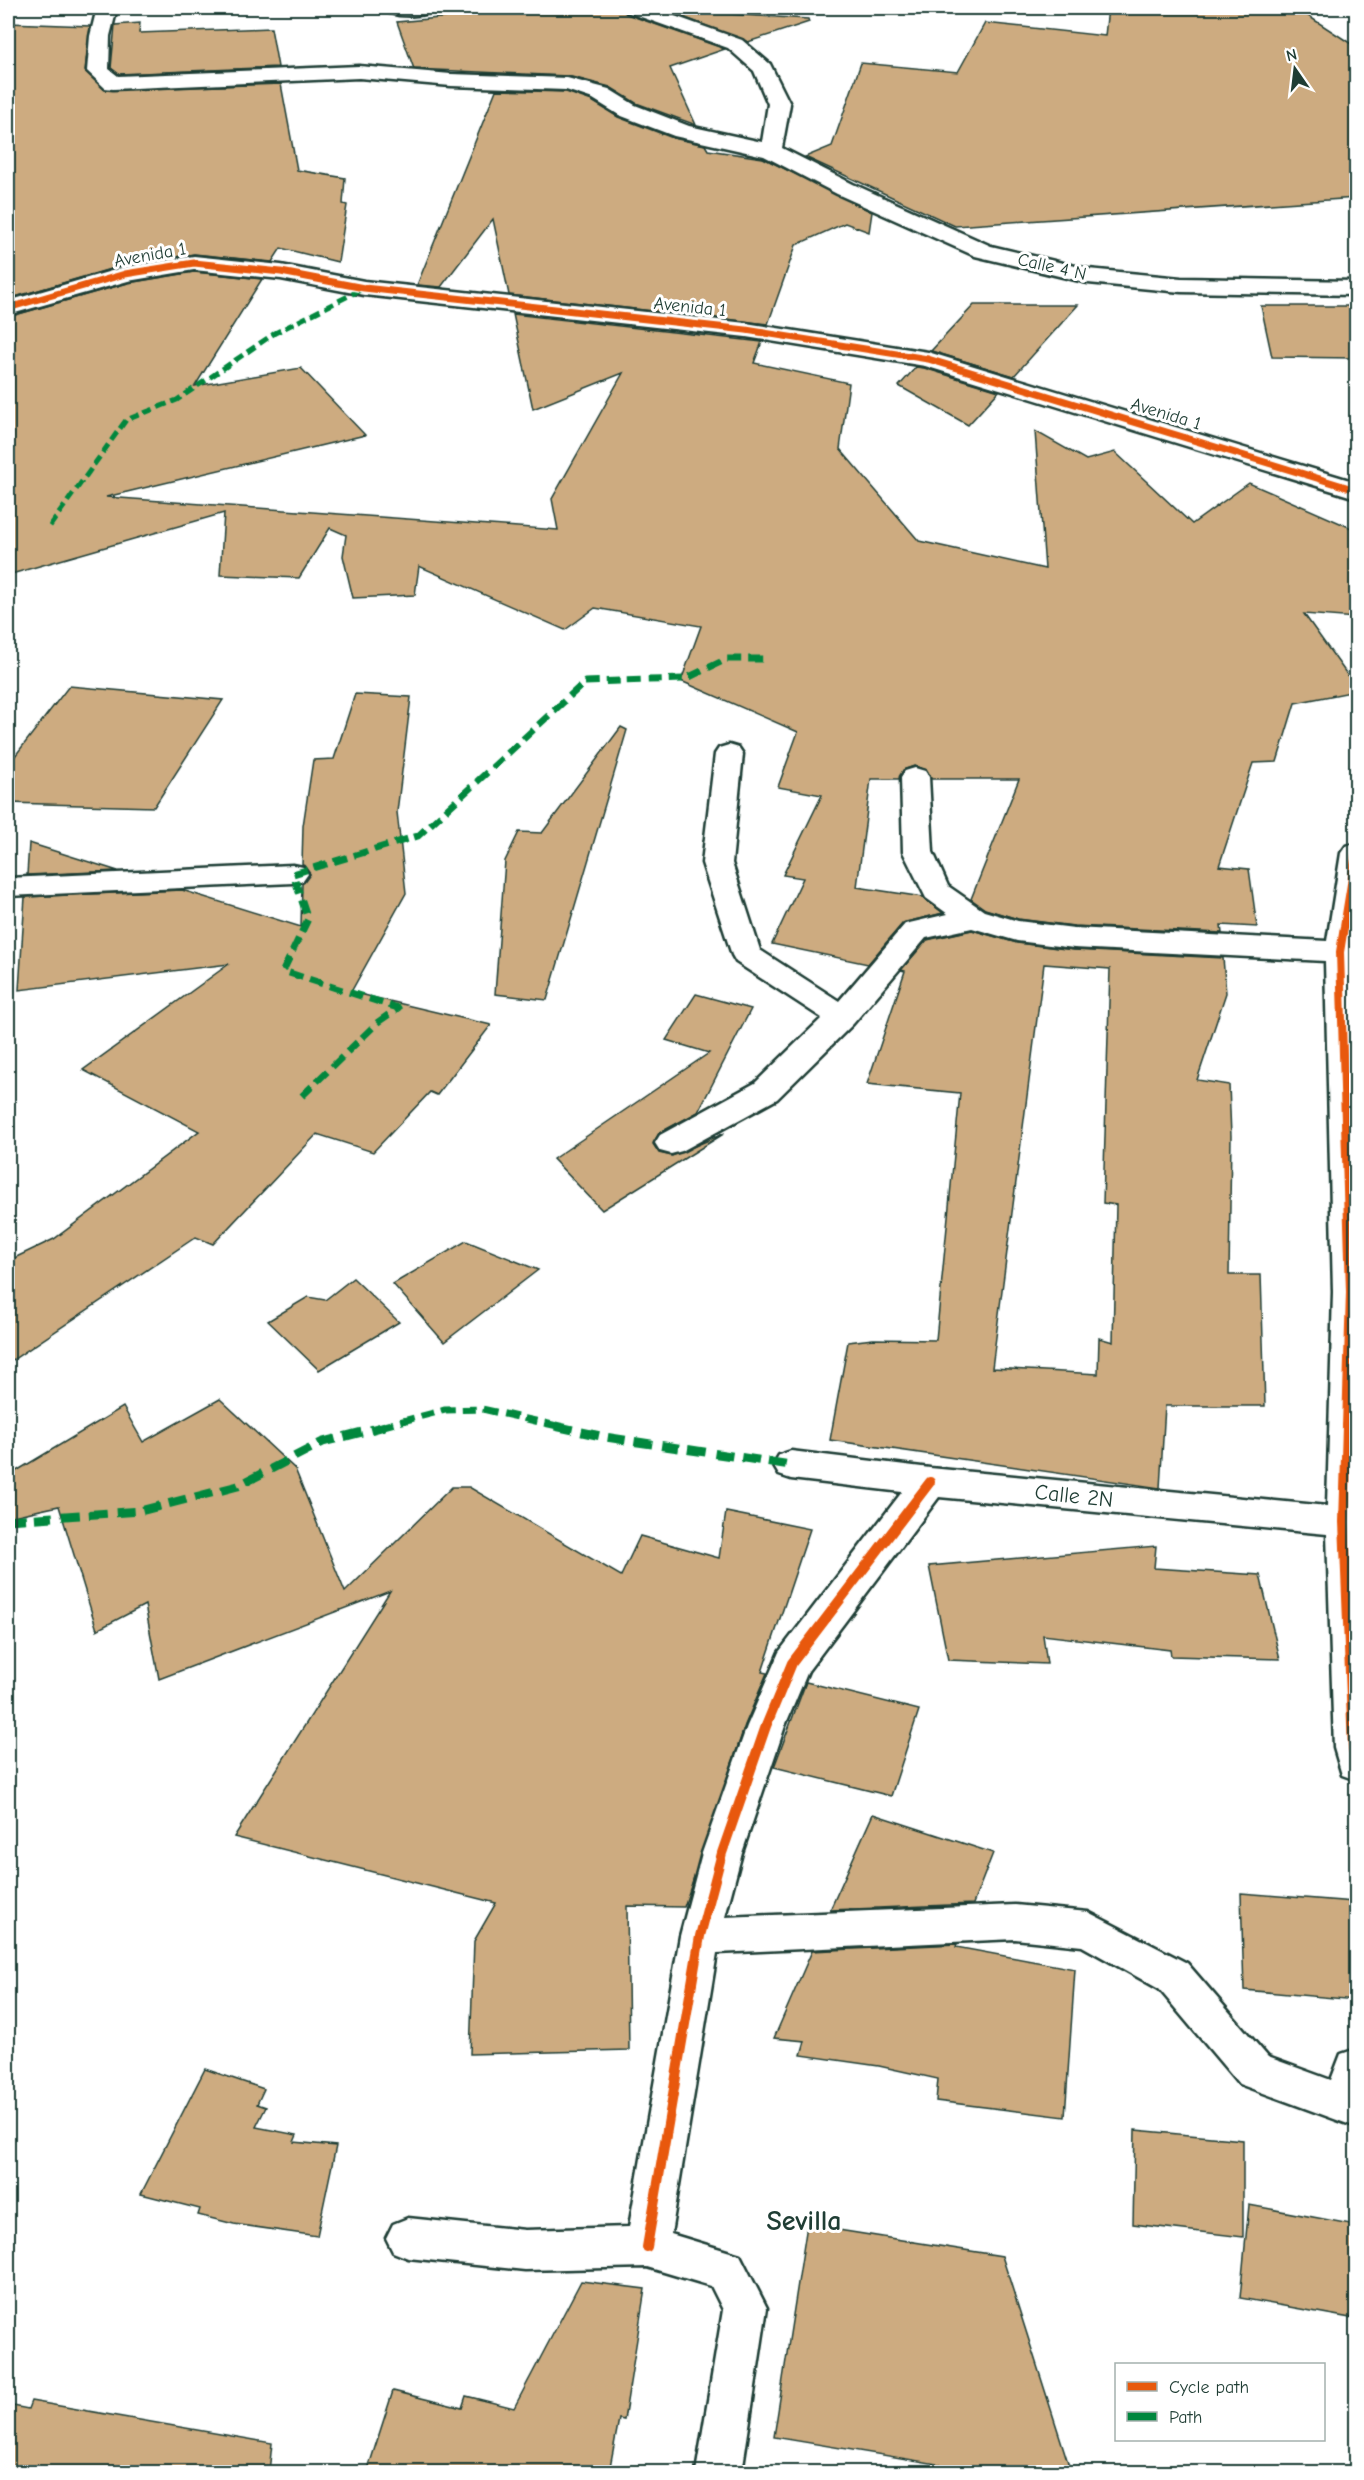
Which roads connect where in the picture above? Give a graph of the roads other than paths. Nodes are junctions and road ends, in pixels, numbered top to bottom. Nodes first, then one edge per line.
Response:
1 (107, 8) edge
2 (426, 8) edge
3 (634, 8) edge
4 (397, 9) dead end
5 (771, 151) junction
6 (1356, 288) edge
7 (8, 308) edge
8 (1356, 490) edge
9 (729, 754) dead end
10 (915, 777) dead end
11 (1356, 853) edge
12 (293, 874) dead end
13 (8, 887) edge
14 (973, 918) junction
15 (1340, 952) junction
16 (842, 1017) junction
17 (671, 1143) dead end
18 (791, 1465) dead end
19 (930, 1482) junction
20 (1350, 1523) edge
21 (1356, 1764) edge
22 (700, 1936) junction
23 (1356, 2067) edge
24 (1351, 2107) edge
25 (408, 2238) dead end
26 (647, 2247) junction
27 (719, 2472) edge

1 - 5 street, Calle 4 N
2 - 4 street
3 - 5 street
5 - 6 street, Calle 4 N
7 - 8 street, Avenida 1
9 - 16 street
10 - 14 street
11 - 15 street
12 - 13 street
14 - 15 street
14 - 16 street
15 - 20 street
16 - 17 street
18 - 19 street, Calle 2N
19 - 20 street, Calle 2N
19 - 22 street
20 - 21 street
22 - 24 street
22 - 26 street
23 - 24 street
25 - 26 street
26 - 27 street

